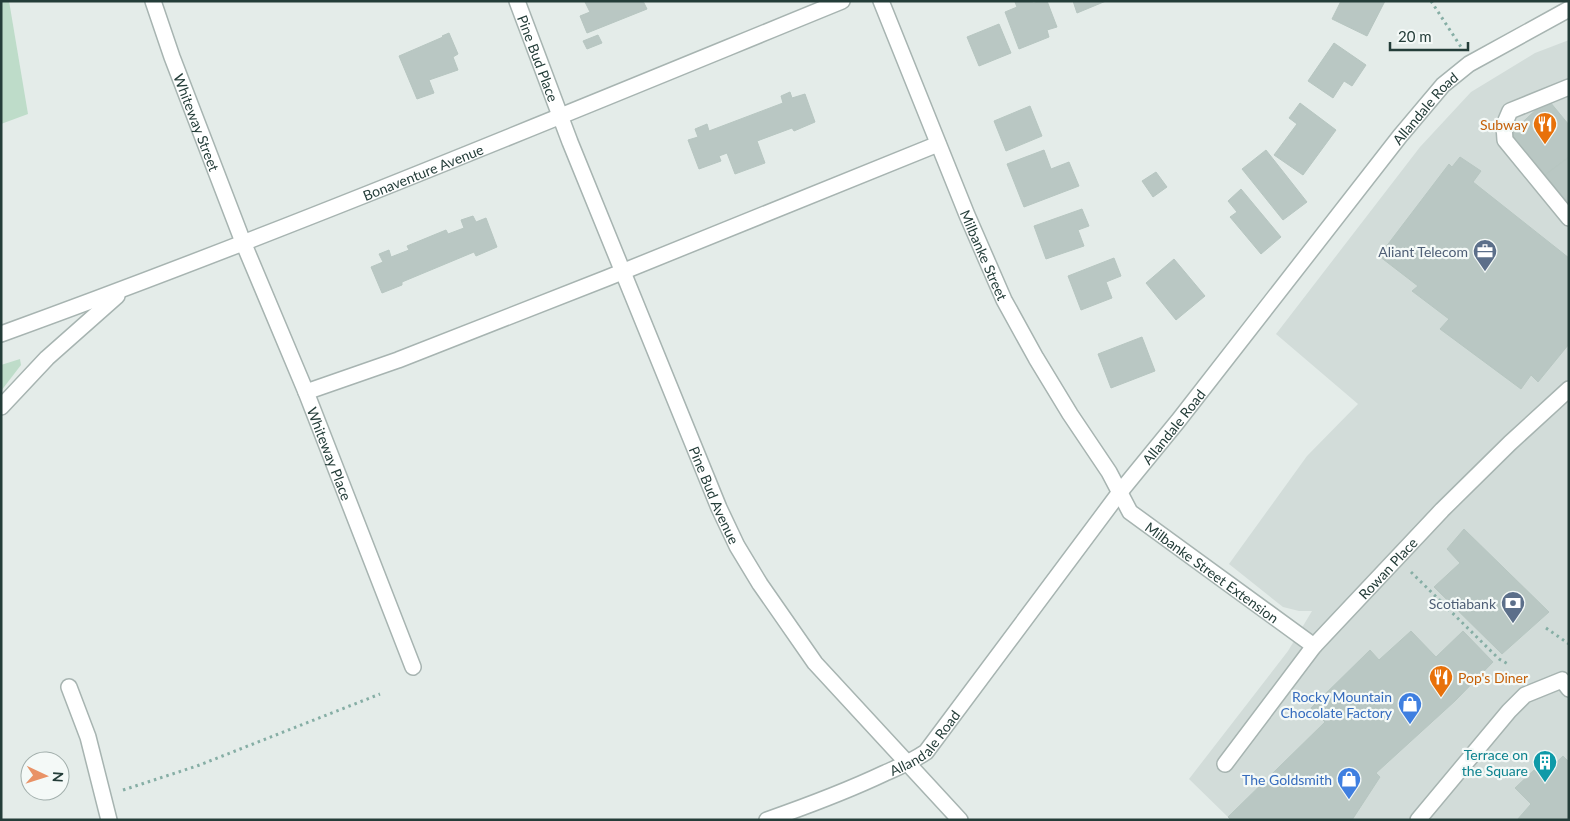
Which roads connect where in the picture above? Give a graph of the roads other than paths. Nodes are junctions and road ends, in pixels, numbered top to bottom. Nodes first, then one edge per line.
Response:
1 (153, 1) edge
2 (517, 1) edge
3 (842, 1) edge
4 (881, 1) edge
5 (1569, 9) edge
6 (1569, 87) edge
7 (560, 116) junction
8 (938, 144) junction
9 (1569, 218) edge
10 (243, 242) junction
11 (623, 272) junction
12 (124, 290) junction
13 (1, 334) edge
14 (1569, 389) edge
15 (306, 392) junction
16 (1, 408) edge
17 (1120, 492) junction
18 (1314, 646) junction
19 (413, 667) dead end
20 (1565, 684) edge
21 (69, 687) dead end
22 (908, 764) junction
23 (1225, 764) dead end
24 (110, 820) edge
25 (767, 820) edge
26 (960, 820) edge
27 (1418, 820) edge

1 - 10 street, Whiteway Street
2 - 7 street, Pine Bud Place
3 - 7 street, Bonaventure Avenue
4 - 8 street, Milbanke Street
5 - 17 street, Allandale Road
6 - 9 street
7 - 10 street, Bonaventure Avenue
7 - 11 street, Pine Bud Avenue
8 - 11 street
8 - 17 street, Milbanke Street
10 - 12 street, Bonaventure Avenue
10 - 15 street, Whiteway Place
11 - 15 street
11 - 22 street, Pine Bud Avenue
12 - 13 street, Bonaventure Avenue
12 - 16 street
14 - 18 street, Rowan Place
15 - 19 street, Whiteway Place
17 - 18 street, Milbanke Street Extension
17 - 22 street, Allandale Road
18 - 23 street, Rowan Place
20 - 27 street
21 - 24 street
22 - 25 street, Allandale Road
22 - 26 street, Pine Bud Avenue

